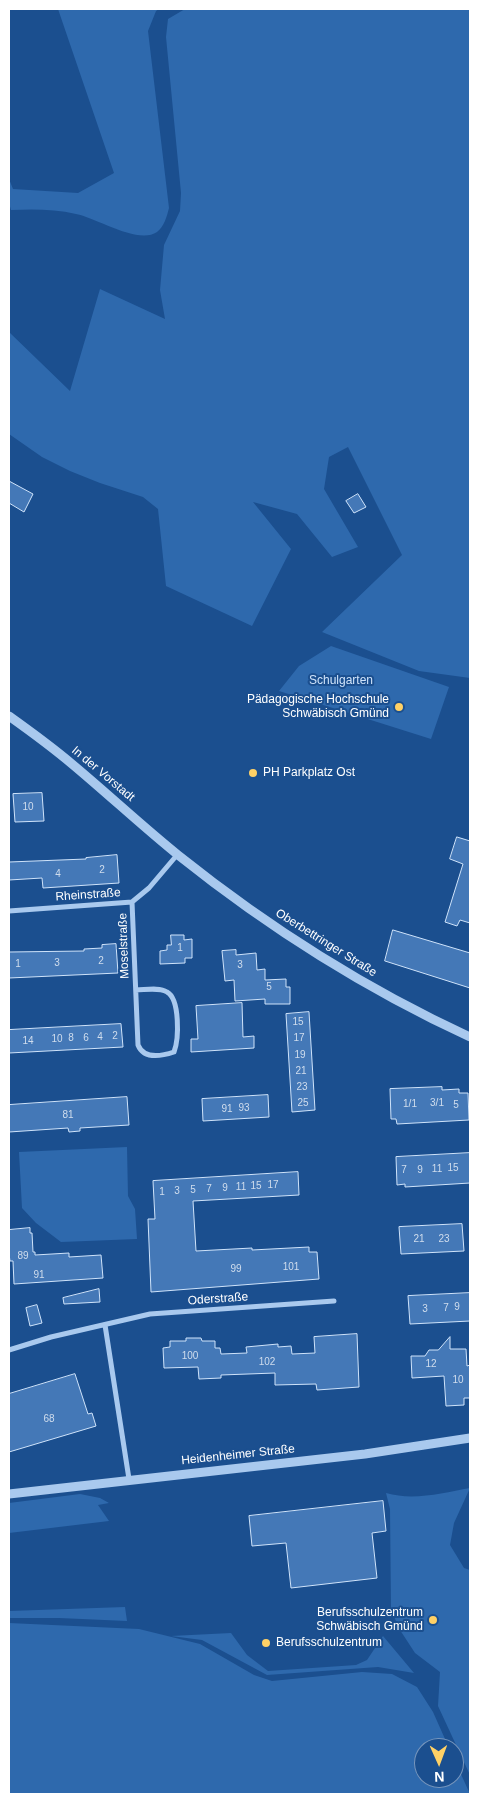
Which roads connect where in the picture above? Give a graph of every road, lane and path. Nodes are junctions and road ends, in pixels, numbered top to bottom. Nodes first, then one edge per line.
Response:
1 (9, 716) edge
2 (177, 854) junction
3 (132, 902) junction
4 (9, 911) edge
5 (136, 990) junction
6 (470, 1037) edge
7 (334, 1301) dead end
8 (105, 1325) junction
9 (9, 1350) edge
10 (470, 1438) edge
11 (129, 1480) junction
12 (9, 1494) edge

1 - 2 street, In der Vorstadt
2 - 3 street, Rheinstraße
2 - 6 street, Oberbettringer Straße
3 - 4 street, Rheinstraße
3 - 5 street, Moselstraße
5 - 5 street, Moselstraße
7 - 8 street, Oderstraße
8 - 9 street, Oderstraße
8 - 11 street
10 - 11 street, Heidenheimer Straße
11 - 12 street, Heidenheimer Straße

